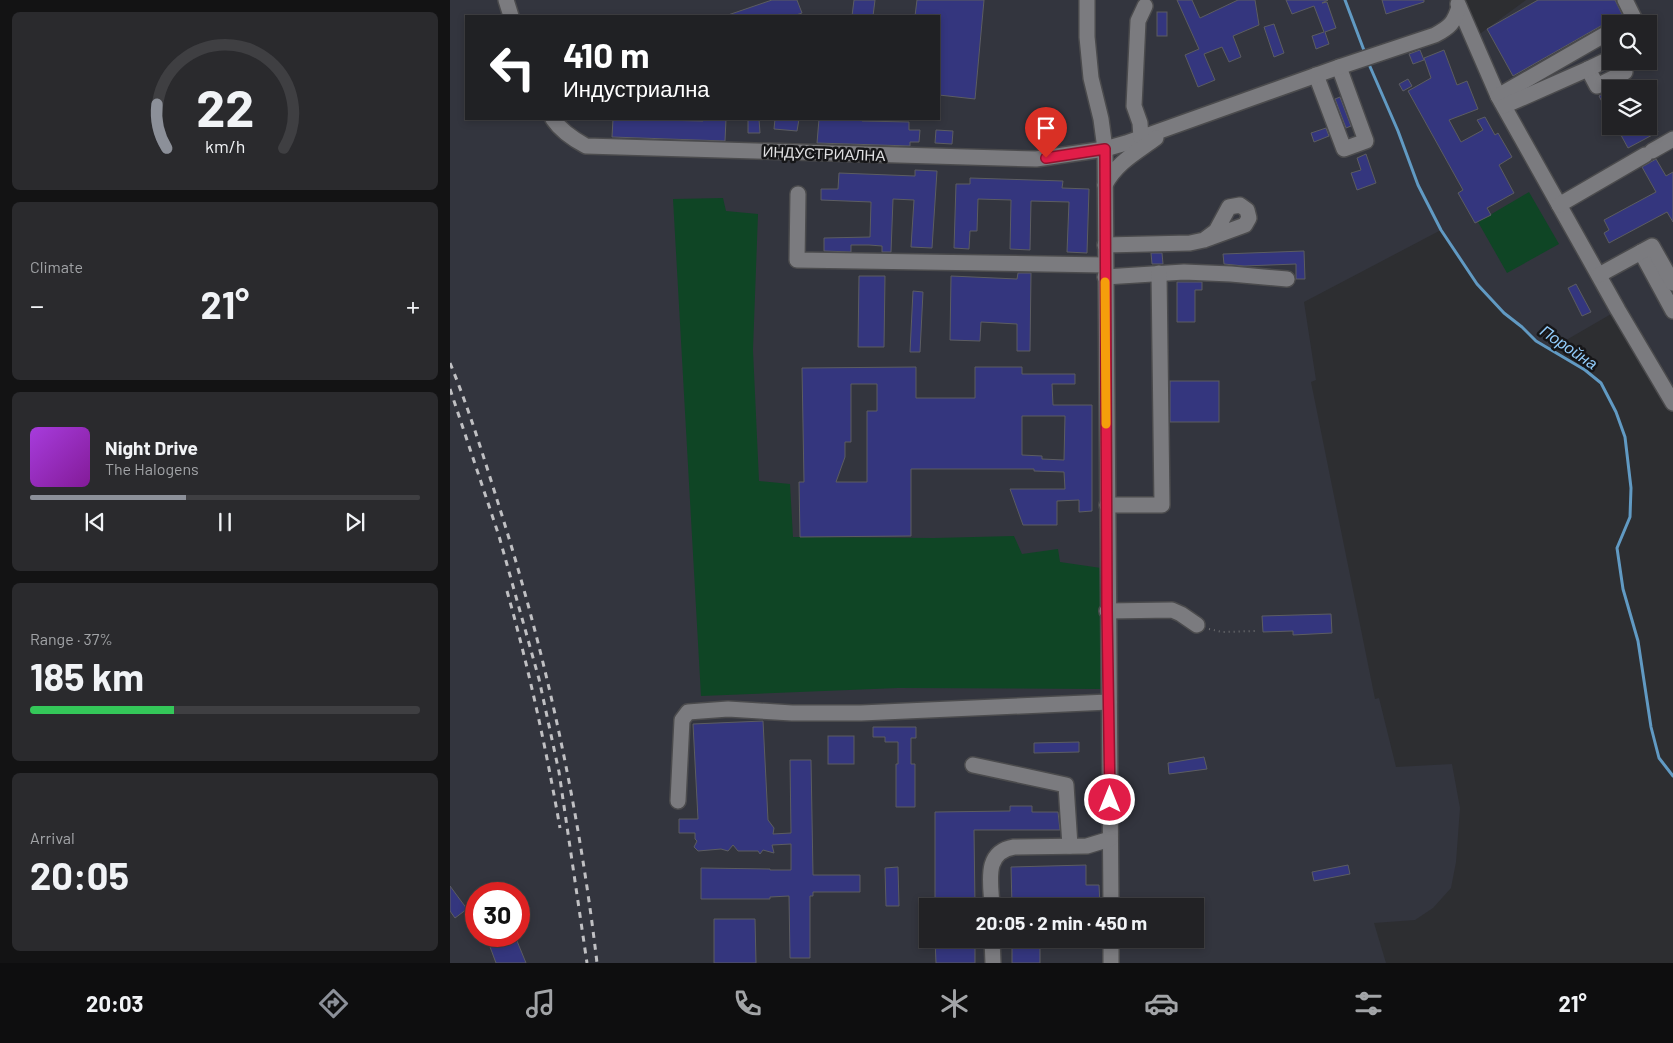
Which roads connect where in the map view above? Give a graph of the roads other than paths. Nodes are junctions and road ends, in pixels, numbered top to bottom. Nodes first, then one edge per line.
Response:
1 (506, 0) edge
2 (1087, 0) edge
3 (1625, 0) edge
4 (1458, 4) edge
5 (1145, 6) dead end
6 (511, 15) edge
7 (1632, 15) edge
8 (1435, 35) junction
9 (1602, 37) edge
10 (1473, 39) junction
11 (1602, 63) edge
12 (1339, 67) junction
13 (1588, 70) junction
14 (1625, 70) edge
15 (1316, 75) junction
16 (1501, 101) junction
17 (554, 120) edge
18 (1175, 126) junction
19 (1141, 138) junction
20 (1673, 139) edge
21 (1105, 149) junction
22 (1105, 185) junction
23 (798, 194) dead end
24 (1559, 205) junction
25 (1204, 240) dead end
26 (1105, 245) junction
27 (1641, 252) junction
28 (1105, 271) junction
29 (1159, 273) junction
30 (1599, 275) junction
31 (1287, 280) dead end
32 (1673, 283) edge
33 (1673, 312) edge
34 (1673, 403) edge
35 (1107, 505) junction
36 (1107, 610) junction
37 (1197, 625) road end
38 (1109, 702) junction
39 (973, 765) dead end
40 (678, 801) dead end
41 (1110, 839) junction
42 (1070, 846) junction
43 (992, 898) edge
44 (1111, 898) edge
45 (992, 948) edge
46 (1111, 948) edge
47 (992, 963) edge
48 (1111, 963) edge

1 - 6 street
2 - 21 street
3 - 7 street
4 - 8 street
4 - 10 street
5 - 19 street
8 - 10 street
8 - 12 street
9 - 16 street
10 - 16 street
11 - 13 street
12 - 15 street
12 - 15 street
13 - 14 street
13 - 16 street
15 - 18 street
16 - 24 street
17 - 21 street, ИНДУСТРИАЛНА
18 - 19 street, ИНДУСТРИАЛНА
18 - 22 street
19 - 21 street, ИНДУСТРИАЛНА
20 - 24 street
21 - 22 street
22 - 26 street
23 - 28 street
24 - 30 street
25 - 26 street
26 - 28 street
27 - 30 street
27 - 32 street
27 - 33 street
28 - 29 street
28 - 35 street
29 - 31 street
29 - 35 street
30 - 34 street
35 - 36 street
36 - 37 street
36 - 38 street
38 - 40 street
38 - 41 street
39 - 42 street
41 - 42 street
41 - 44 street
42 - 43 street
45 - 47 street
46 - 48 street

